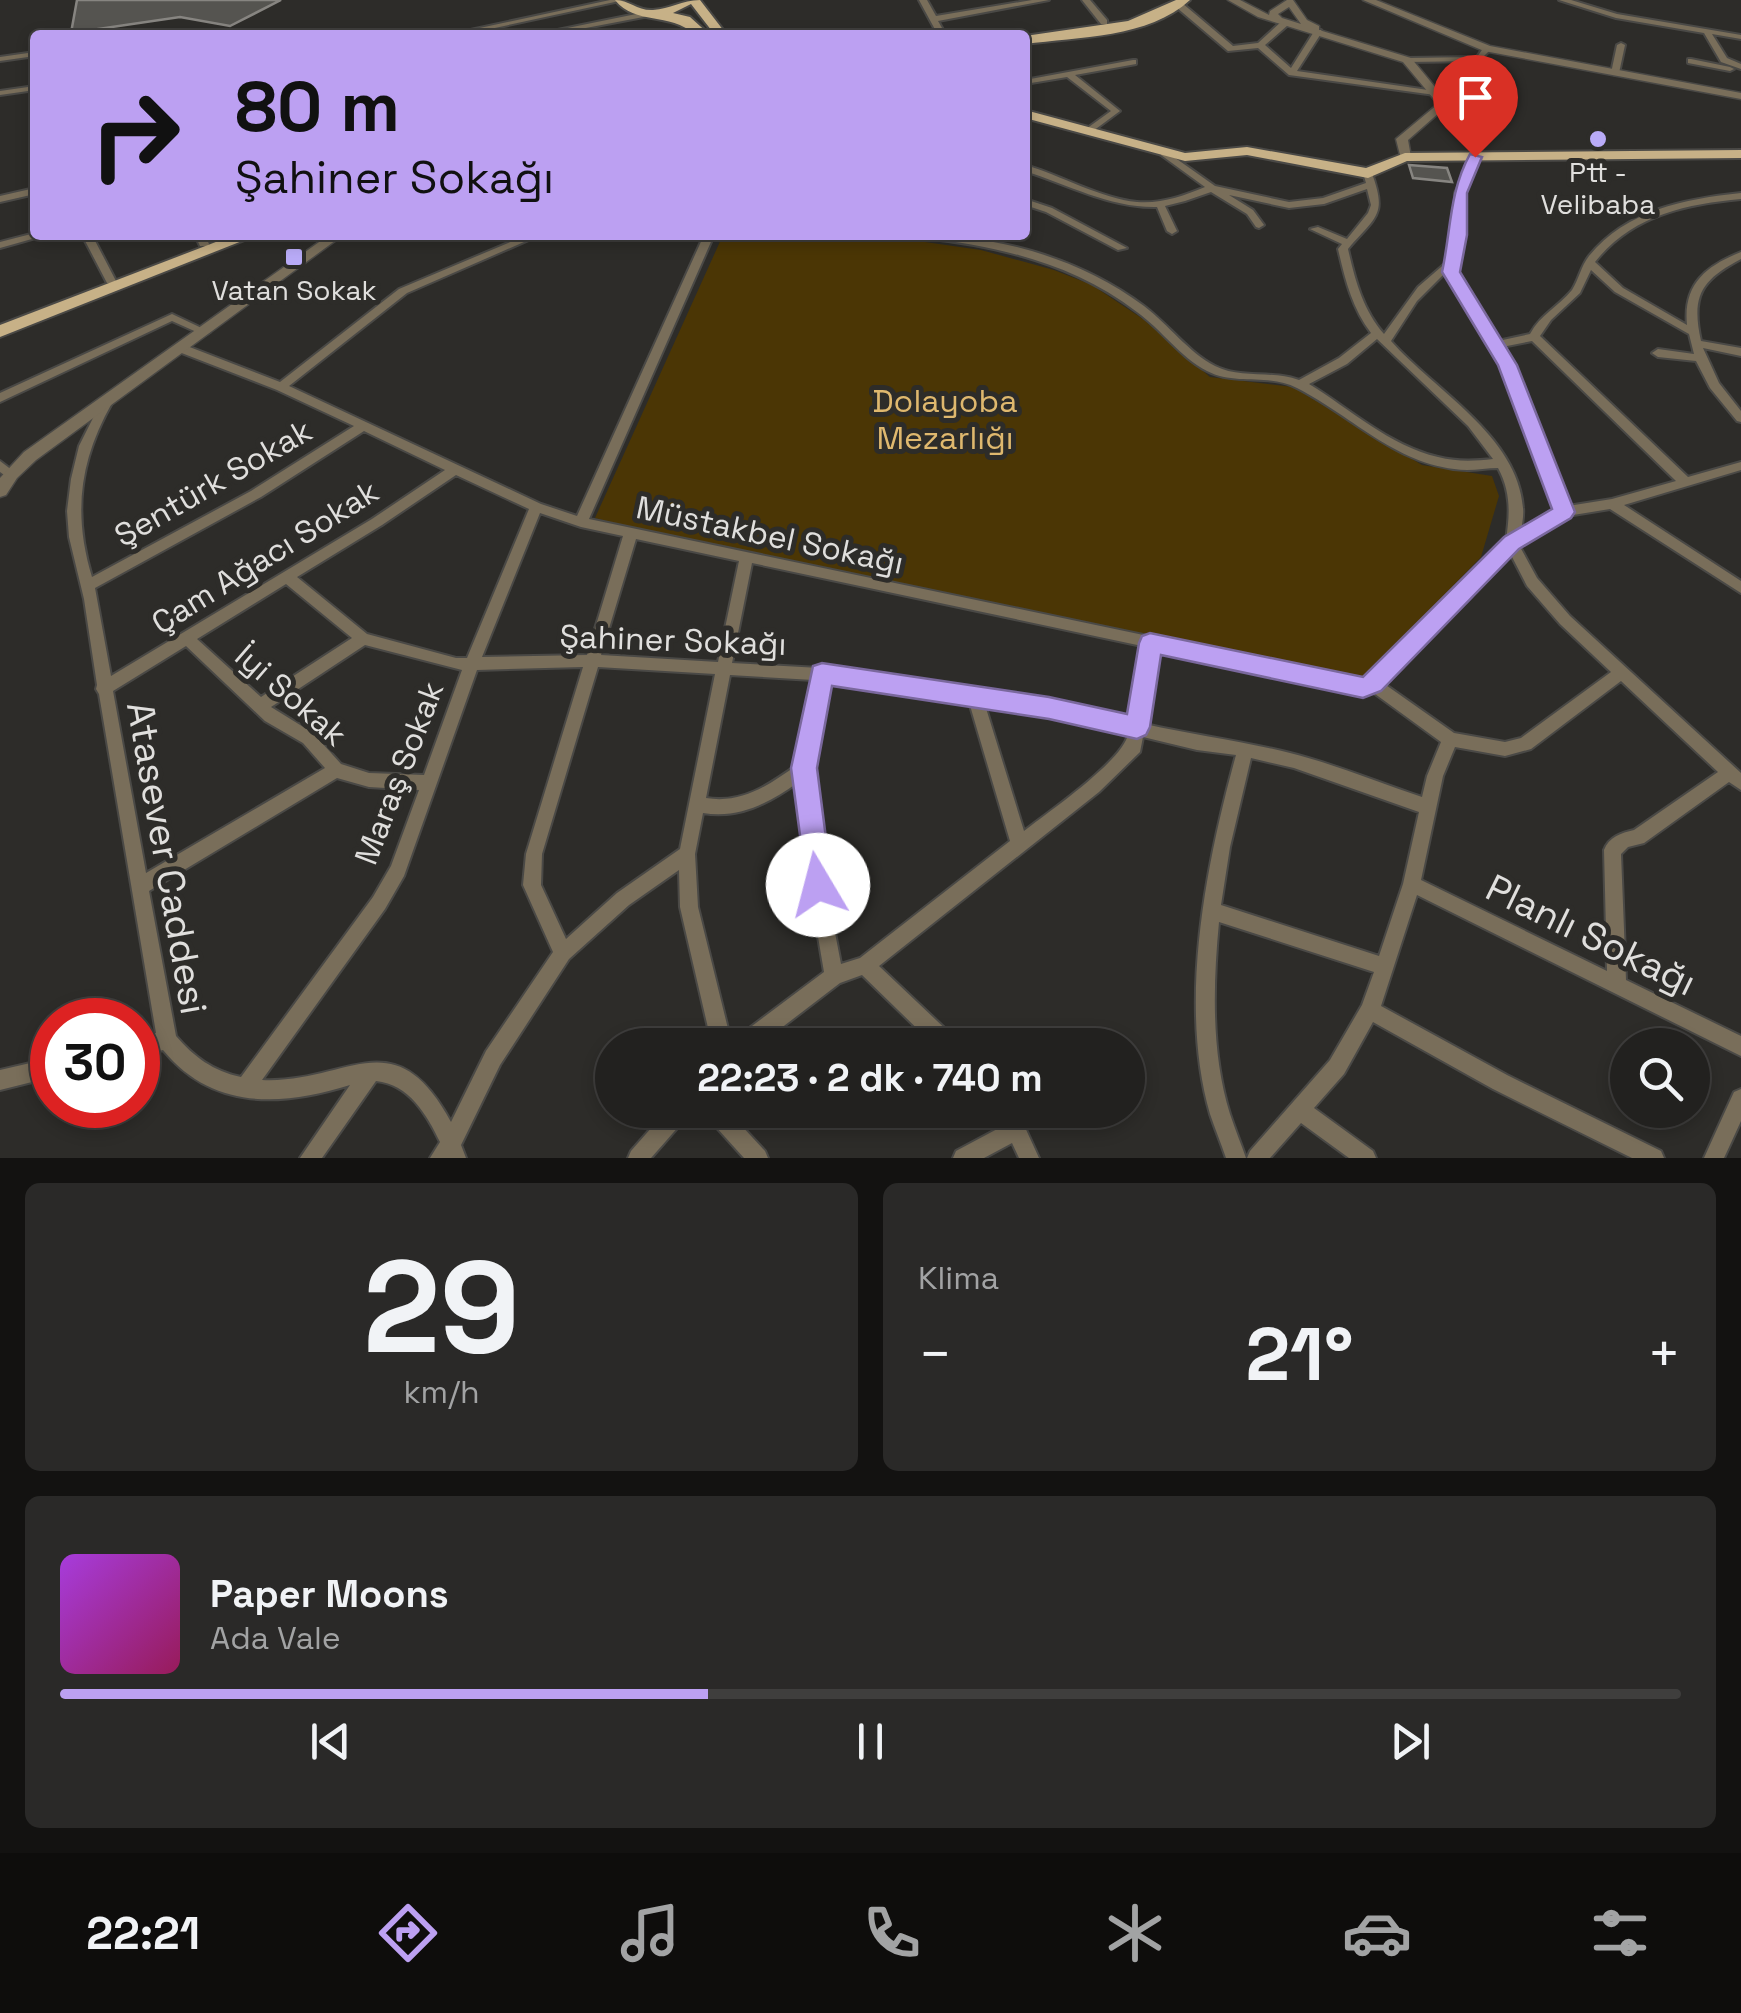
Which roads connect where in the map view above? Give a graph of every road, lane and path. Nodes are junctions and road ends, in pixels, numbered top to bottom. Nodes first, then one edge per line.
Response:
1 (620, 0) edge
2 (691, 0) edge
3 (923, 0) edge
4 (1045, 0) edge
5 (1086, 0) edge
6 (1232, 0) edge
7 (1246, 0) edge
8 (1368, 0) edge
9 (1563, 0) edge
10 (1290, 1) edge
11 (1178, 2) edge
12 (1008, 3) edge
13 (583, 4) edge
14 (653, 13) junction
15 (1298, 15) junction
16 (1281, 18) junction
17 (934, 19) junction
18 (1104, 22) junction
19 (590, 24) junction
20 (476, 30) edge
21 (561, 30) edge
22 (698, 30) edge
23 (717, 30) edge
24 (940, 30) edge
25 (1318, 32) junction
26 (1707, 32) junction
27 (1030, 33) edge
28 (1332, 36) junction
29 (1741, 37) edge
30 (1030, 39) edge
31 (1622, 45) dead end
32 (1260, 46) junction
33 (1487, 49) junction
34 (30, 55) edge
35 (0, 59) edge
36 (1407, 60) junction
37 (1691, 61) dead end
38 (1133, 62) dead end
39 (1741, 69) edge
40 (1292, 73) junction
41 (1069, 74) junction
42 (1615, 74) junction
43 (1030, 81) edge
44 (30, 89) edge
45 (0, 93) edge
46 (1435, 93) junction
47 (1741, 96) edge
48 (1030, 115) edge
49 (1089, 131) junction
50 (1164, 153) junction
51 (1741, 154) edge
52 (1405, 156) junction
53 (1475, 157) junction
54 (1030, 170) edge
55 (1368, 179) junction
56 (1212, 188) junction
57 (30, 192) edge
58 (1741, 196) edge
59 (0, 199) edge
60 (1030, 204) edge
61 (1289, 205) junction
62 (1160, 206) junction
63 (1301, 213) dead end
64 (1259, 225) dead end
65 (1315, 229) dead end
66 (1172, 231) dead end
67 (30, 238) edge
68 (90, 240) edge
69 (202, 240) edge
70 (235, 240) edge
71 (330, 240) edge
72 (523, 240) edge
73 (707, 240) edge
74 (969, 240) edge
75 (1346, 242) junction
76 (0, 245) edge
77 (1122, 248) dead end
78 (1741, 255) edge
79 (1590, 262) junction
80 (1451, 263) junction
81 (111, 281) junction
82 (0, 327) edge
83 (1690, 330) junction
84 (205, 332) junction
85 (1534, 337) junction
86 (1381, 338) junction
87 (1696, 343) junction
88 (1494, 345) junction
89 (183, 349) junction
90 (1741, 352) edge
91 (1658, 353) dead end
92 (1699, 358) junction
93 (1300, 384) junction
94 (282, 387) junction
95 (0, 398) edge
96 (106, 403) junction
97 (1741, 418) edge
98 (364, 425) junction
99 (1500, 463) junction
100 (1741, 466) edge
101 (5, 469) edge
102 (454, 470) junction
103 (1684, 481) junction
104 (0, 491) edge
105 (1612, 504) junction
106 (536, 507) junction
107 (1564, 512) junction
108 (580, 522) junction
109 (630, 535) junction
110 (1512, 543) junction
111 (746, 558) junction
112 (287, 577) junction
113 (88, 586) junction
114 (1741, 588) edge
115 (186, 638) junction
116 (363, 640) junction
117 (1150, 643) junction
118 (594, 661) junction
119 (472, 666) junction
120 (724, 669) junction
121 (1622, 672) junction
122 (822, 674) junction
123 (1373, 684) junction
124 (103, 689) junction
125 (975, 696) junction
126 (260, 706) junction
127 (1137, 727) junction
128 (1450, 738) junction
129 (1245, 750) junction
130 (804, 768) junction
131 (336, 770) junction
132 (1737, 778) edge
133 (428, 783) junction
134 (700, 805) junction
135 (1428, 807) junction
136 (1020, 843) junction
137 (687, 854) junction
138 (1412, 884) junction
139 (141, 886) junction
140 (1212, 910) junction
141 (562, 953) junction
142 (865, 965) junction
143 (1386, 967) junction
144 (834, 976) junction
145 (1617, 984) junction
146 (1370, 1010) junction
147 (718, 1028) edge
148 (765, 1028) edge
149 (930, 1028) edge
150 (168, 1040) junction
151 (160, 1042) edge
152 (1741, 1046) edge
153 (372, 1070) junction
154 (30, 1073) edge
155 (0, 1080) edge
156 (245, 1088) junction
157 (1741, 1099) edge
158 (1299, 1110) junction
159 (664, 1128) edge
160 (730, 1128) edge
161 (1016, 1130) joint
162 (449, 1153) edge
163 (310, 1158) edge
164 (638, 1158) edge
165 (758, 1158) edge
166 (963, 1158) edge
167 (1028, 1158) edge
168 (1236, 1158) edge
169 (1257, 1158) edge
170 (1366, 1158) edge
171 (1654, 1158) edge
172 (1714, 1158) edge

1 - 13 street
1 - 14 main road
2 - 14 main road
2 - 23 main road
3 - 17 street
4 - 12 street
5 - 18 street
6 - 16 street
7 - 16 street
8 - 33 street
9 - 26 street
10 - 15 street
10 - 16 street
11 - 18 main road
11 - 30 main road
11 - 32 street
12 - 17 street
13 - 19 street
13 - 20 street
14 - 19 street
14 - 22 main road
15 - 16 street
15 - 28 street
16 - 25 street
16 - 32 street
17 - 24 street
18 - 27 main road
19 - 21 street
25 - 28 street
25 - 40 street
26 - 29 street
26 - 39 street
28 - 36 street
31 - 42 street
32 - 40 street
33 - 36 street
33 - 42 street
34 - 35 street
36 - 46 street
37 - 39 street
38 - 41 street
40 - 46 street
41 - 43 street
41 - 49 street
42 - 47 street
44 - 45 street
46 - 52 street
48 - 49 main road
49 - 50 main road
50 - 55 main road
50 - 56 street
51 - 53 main road
52 - 53 main road
52 - 55 main road
53 - 80 street
54 - 62 street
55 - 61 street
55 - 75 street
56 - 61 street
56 - 62 street
56 - 64 street
57 - 59 street
58 - 79 street
60 - 77 street
61 - 63 street
62 - 66 street
65 - 75 street
67 - 76 street
68 - 81 street
69 - 81 main road
70 - 82 main road
71 - 84 street
72 - 94 street
73 - 108 street
74 - 93 street
75 - 86 street
78 - 83 street
79 - 83 street
79 - 85 street
80 - 86 street
80 - 88 street
81 - 82 main road
83 - 87 street
84 - 89 street
84 - 95 street
85 - 88 street
85 - 103 street
86 - 93 street
86 - 99 street
87 - 90 street
87 - 92 street
88 - 107 street
89 - 94 street, Müstakbel Sokağı
89 - 96 street
91 - 92 street
92 - 97 street
93 - 99 street
94 - 98 street, Müstakbel Sokağı
96 - 101 street
96 - 113 street, Atasever Caddesi
98 - 102 street, Müstakbel Sokağı
98 - 113 street, Şentürk Sokak
99 - 110 street
100 - 103 street
101 - 104 street
102 - 106 street, Müstakbel Sokağı
102 - 112 street, Çam Ağacı Sokak
103 - 105 street
105 - 107 street
105 - 114 street
106 - 108 street, Müstakbel Sokağı
106 - 119 street, Maraş Sokak
107 - 110 street
108 - 109 street, Müstakbel Sokağı
109 - 111 street, Müstakbel Sokağı
109 - 118 street
110 - 121 street
110 - 123 street
111 - 117 street, Müstakbel Sokağı
111 - 120 street
112 - 115 street, Çam Ağacı Sokak
112 - 116 street, Şahiner Sokağı
113 - 124 street, Atasever Caddesi
115 - 124 street, Çam Ağacı Sokak
115 - 126 street, İyi Sokak
116 - 119 street, Şahiner Sokağı
116 - 126 street
117 - 123 street, Müstakbel Sokağı
117 - 127 street
118 - 119 street, Şahiner Sokağı
118 - 120 street, Şahiner Sokağı
118 - 141 street
119 - 133 street, Maraş Sokak
120 - 122 street, Şahiner Sokağı
120 - 134 street
121 - 128 street
121 - 132 street
122 - 125 street, Şahiner Sokağı
122 - 130 street
123 - 128 street, Müstakbel Sokağı
124 - 139 street, Atasever Caddesi
125 - 127 street, Şahiner Sokağı
125 - 136 street
126 - 131 street, İyi Sokak
127 - 129 street, Şahiner Sokağı
127 - 136 street
128 - 135 street
129 - 135 street, Şahiner Sokağı
129 - 140 street
130 - 134 street
130 - 144 street
131 - 133 street, İyi Sokak
131 - 139 street
132 - 145 street
133 - 156 street, Maraş Sokak
134 - 137 street
135 - 138 street
136 - 142 street
137 - 141 street
137 - 147 street
138 - 143 street
138 - 145 street, Planlı Sokağı
139 - 150 street, Atasever Caddesi
140 - 143 street
140 - 168 street
141 - 162 street
142 - 144 street
142 - 149 street
143 - 146 street
144 - 148 street
145 - 152 street, Planlı Sokağı
146 - 158 street
146 - 171 street
150 - 151 street
150 - 156 street, Atasever Caddesi
153 - 156 street, Atasever Caddesi
153 - 162 street
153 - 163 street
154 - 155 street
157 - 172 street
158 - 169 street
158 - 170 street
159 - 164 street
160 - 165 street
161 - 166 street
161 - 167 street

